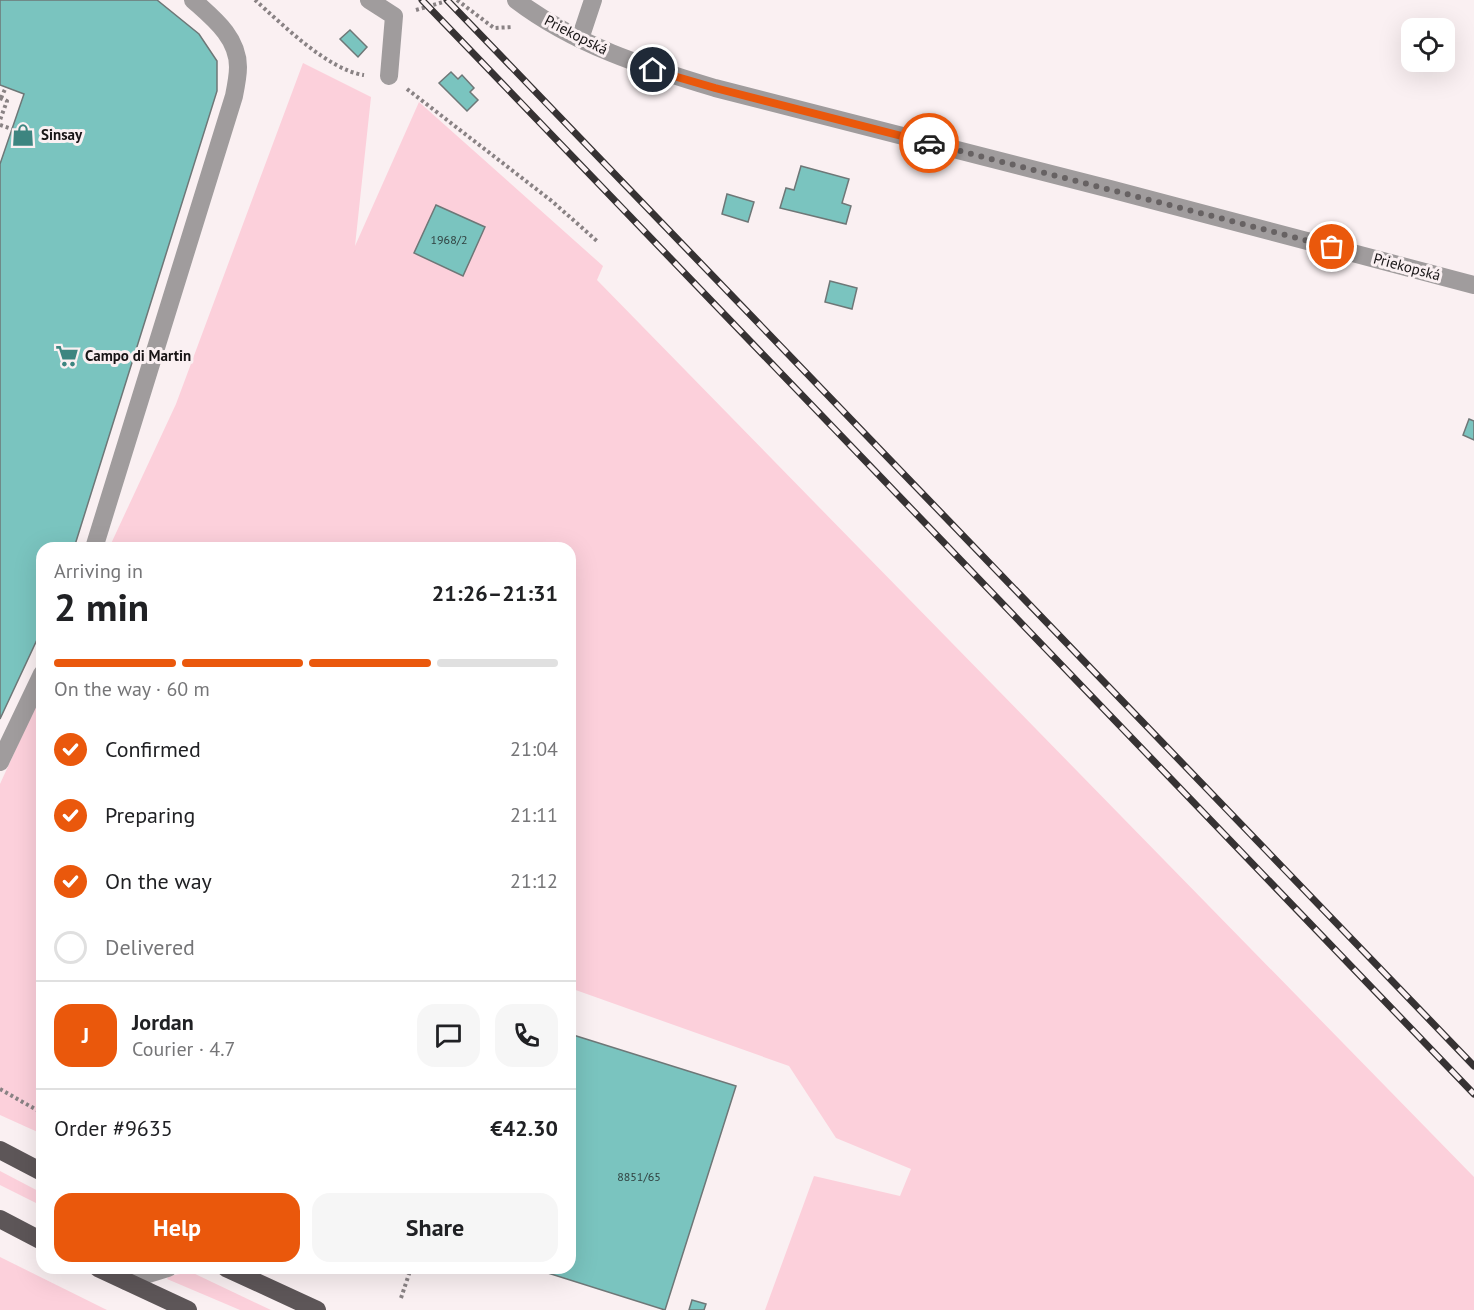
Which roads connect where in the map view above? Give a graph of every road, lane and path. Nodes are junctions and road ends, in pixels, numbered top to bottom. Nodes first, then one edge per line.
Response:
1 (194, 0) edge
2 (255, 0) edge
3 (369, 0) edge
4 (450, 0) edge
5 (457, 0) edge
6 (516, 0) edge
7 (593, 0) edge
8 (401, 14) junction
9 (519, 27) dead end
10 (579, 39) junction
11 (392, 57) junction
12 (389, 76) joint
13 (6, 87) dead end
14 (0, 98) edge
15 (0, 122) edge
16 (12, 129) dead end
17 (598, 242) dead end
18 (1474, 285) edge
19 (96, 542) edge
20 (36, 687) edge
21 (0, 762) edge
22 (0, 1089) edge
23 (36, 1110) edge
24 (0, 1150) edge
25 (36, 1169) edge
26 (0, 1219) edge
27 (36, 1238) edge
28 (111, 1274) edge
29 (149, 1274) edge
30 (239, 1274) edge
31 (409, 1274) edge
32 (126, 1281) junction
33 (401, 1298) dead end
34 (188, 1310) edge
35 (317, 1310) edge

1 - 19 street
2 - 11 path
3 - 8 street
4 - 8 path
5 - 9 path
6 - 10 street, Priekopská
7 - 10 street
8 - 11 street
10 - 18 street, Priekopská
11 - 12 street
12 - 17 path
13 - 14 path
14 - 15 path
15 - 16 path
20 - 21 street
22 - 23 path
24 - 25 main road
26 - 27 main road
28 - 32 main road
29 - 32 street
30 - 35 main road
31 - 33 path
32 - 34 main road

